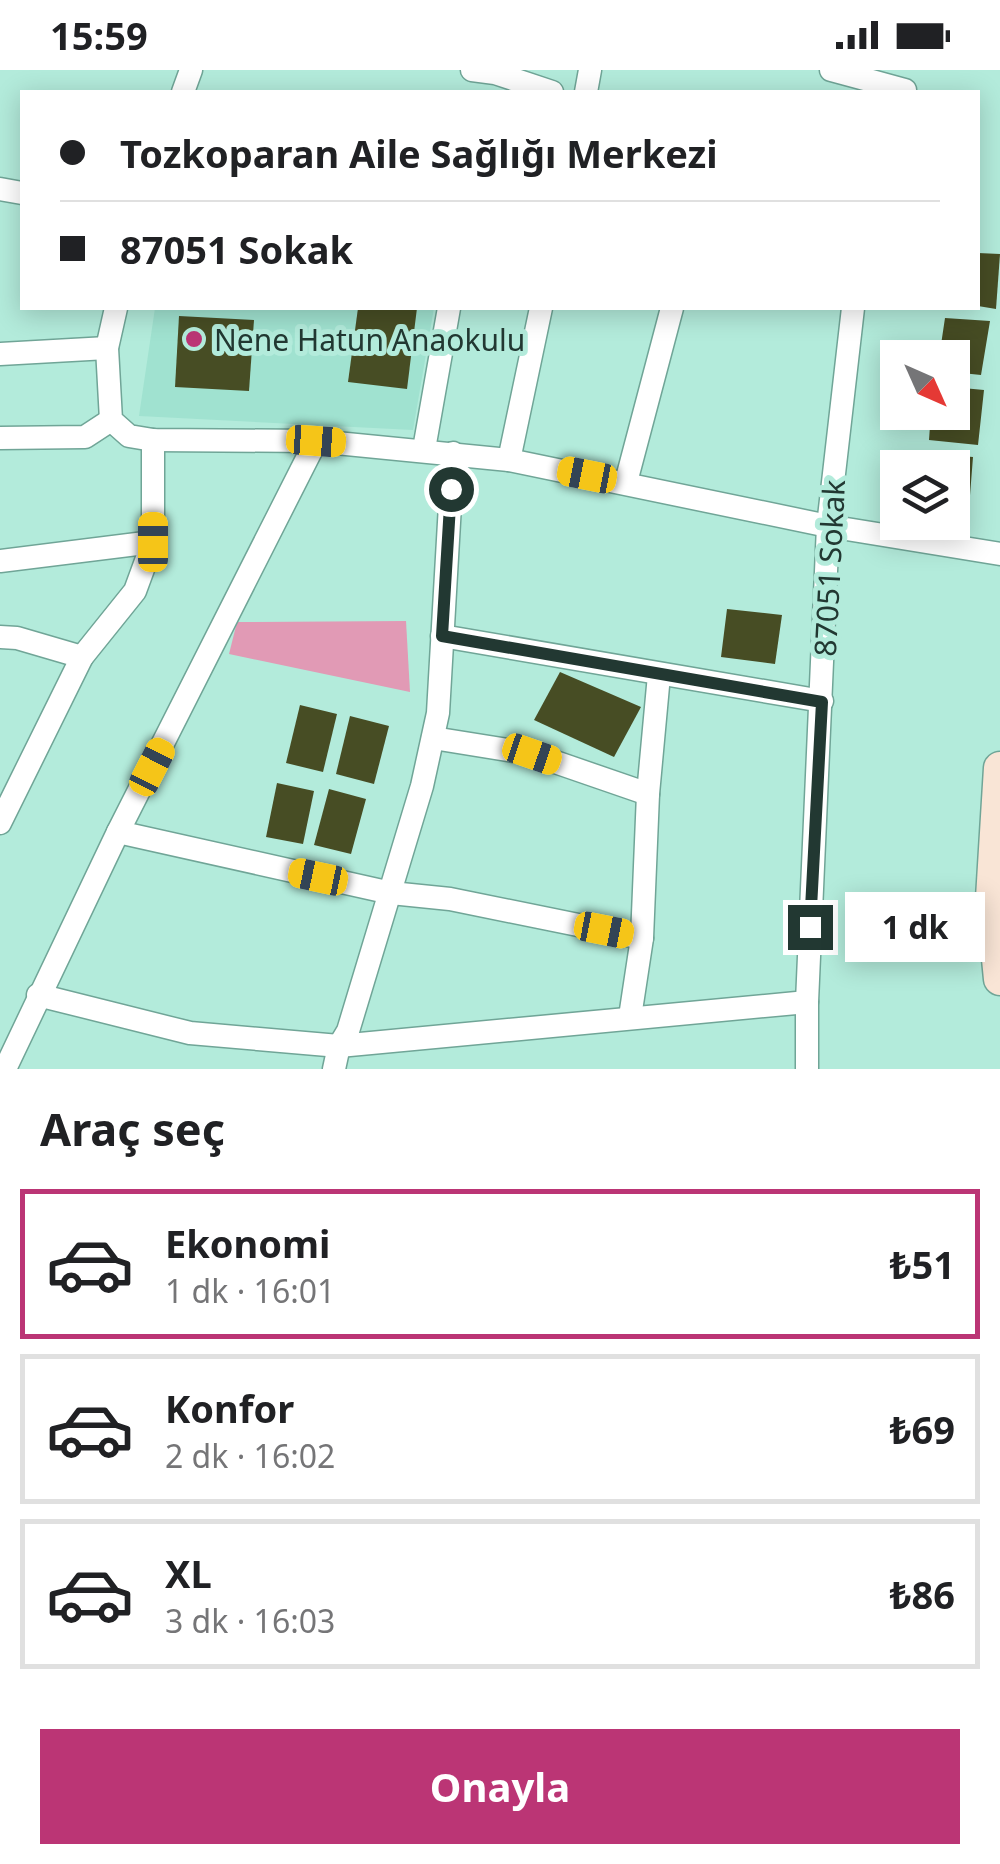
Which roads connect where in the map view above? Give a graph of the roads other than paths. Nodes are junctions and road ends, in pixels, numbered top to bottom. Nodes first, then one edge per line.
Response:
1 (831, 70) edge
2 (920, 70) edge
3 (488, 76) edge
4 (544, 90) edge
5 (901, 90) edge
6 (905, 90) edge
7 (116, 310) edge
8 (449, 310) edge
9 (541, 310) edge
10 (671, 310) edge
11 (853, 310) edge
12 (108, 348) junction
13 (0, 354) edge
14 (111, 420) junction
15 (0, 438) edge
16 (153, 440) junction
17 (316, 441) junction
18 (424, 449) junction
19 (453, 452) junction
20 (509, 460) junction
21 (626, 482) junction
22 (828, 526) junction
23 (153, 542) junction
24 (1000, 554) edge
25 (0, 560) edge
26 (442, 636) junction
27 (0, 637) edge
28 (82, 657) junction
29 (660, 676) junction
30 (822, 702) junction
31 (433, 738) junction
32 (1000, 768) edge
33 (648, 794) junction
34 (0, 823) edge
35 (118, 832) junction
36 (391, 892) junction
37 (996, 897) edge
38 (642, 938) junction
39 (999, 960) edge
40 (38, 995) junction
41 (807, 1002) junction
42 (630, 1017) junction
43 (336, 1058) edge
44 (5, 1069) edge
45 (807, 1069) edge

1 - 5 street
2 - 6 street
3 - 4 street
7 - 12 street
8 - 18 street
9 - 20 street
10 - 21 street
11 - 22 street, 87051 Sokak
12 - 13 street
12 - 14 street
14 - 15 street
14 - 16 street
16 - 17 street
16 - 23 street
17 - 18 street
17 - 35 street
18 - 19 street
19 - 20 street
19 - 26 street
20 - 21 street
21 - 22 street
22 - 24 street
22 - 30 street, 87051 Sokak
23 - 25 street
23 - 28 street
26 - 29 street
26 - 31 street
27 - 28 street
28 - 34 street
29 - 30 street
29 - 33 street
30 - 41 street, 87051 Sokak
31 - 33 street
31 - 36 street
32 - 37 street
33 - 38 street
35 - 36 street
35 - 40 street
36 - 38 street
36 - 43 street
37 - 39 street
38 - 42 street
40 - 43 street
40 - 44 street
41 - 42 street
41 - 45 street, 87051 Sokak
42 - 43 street

